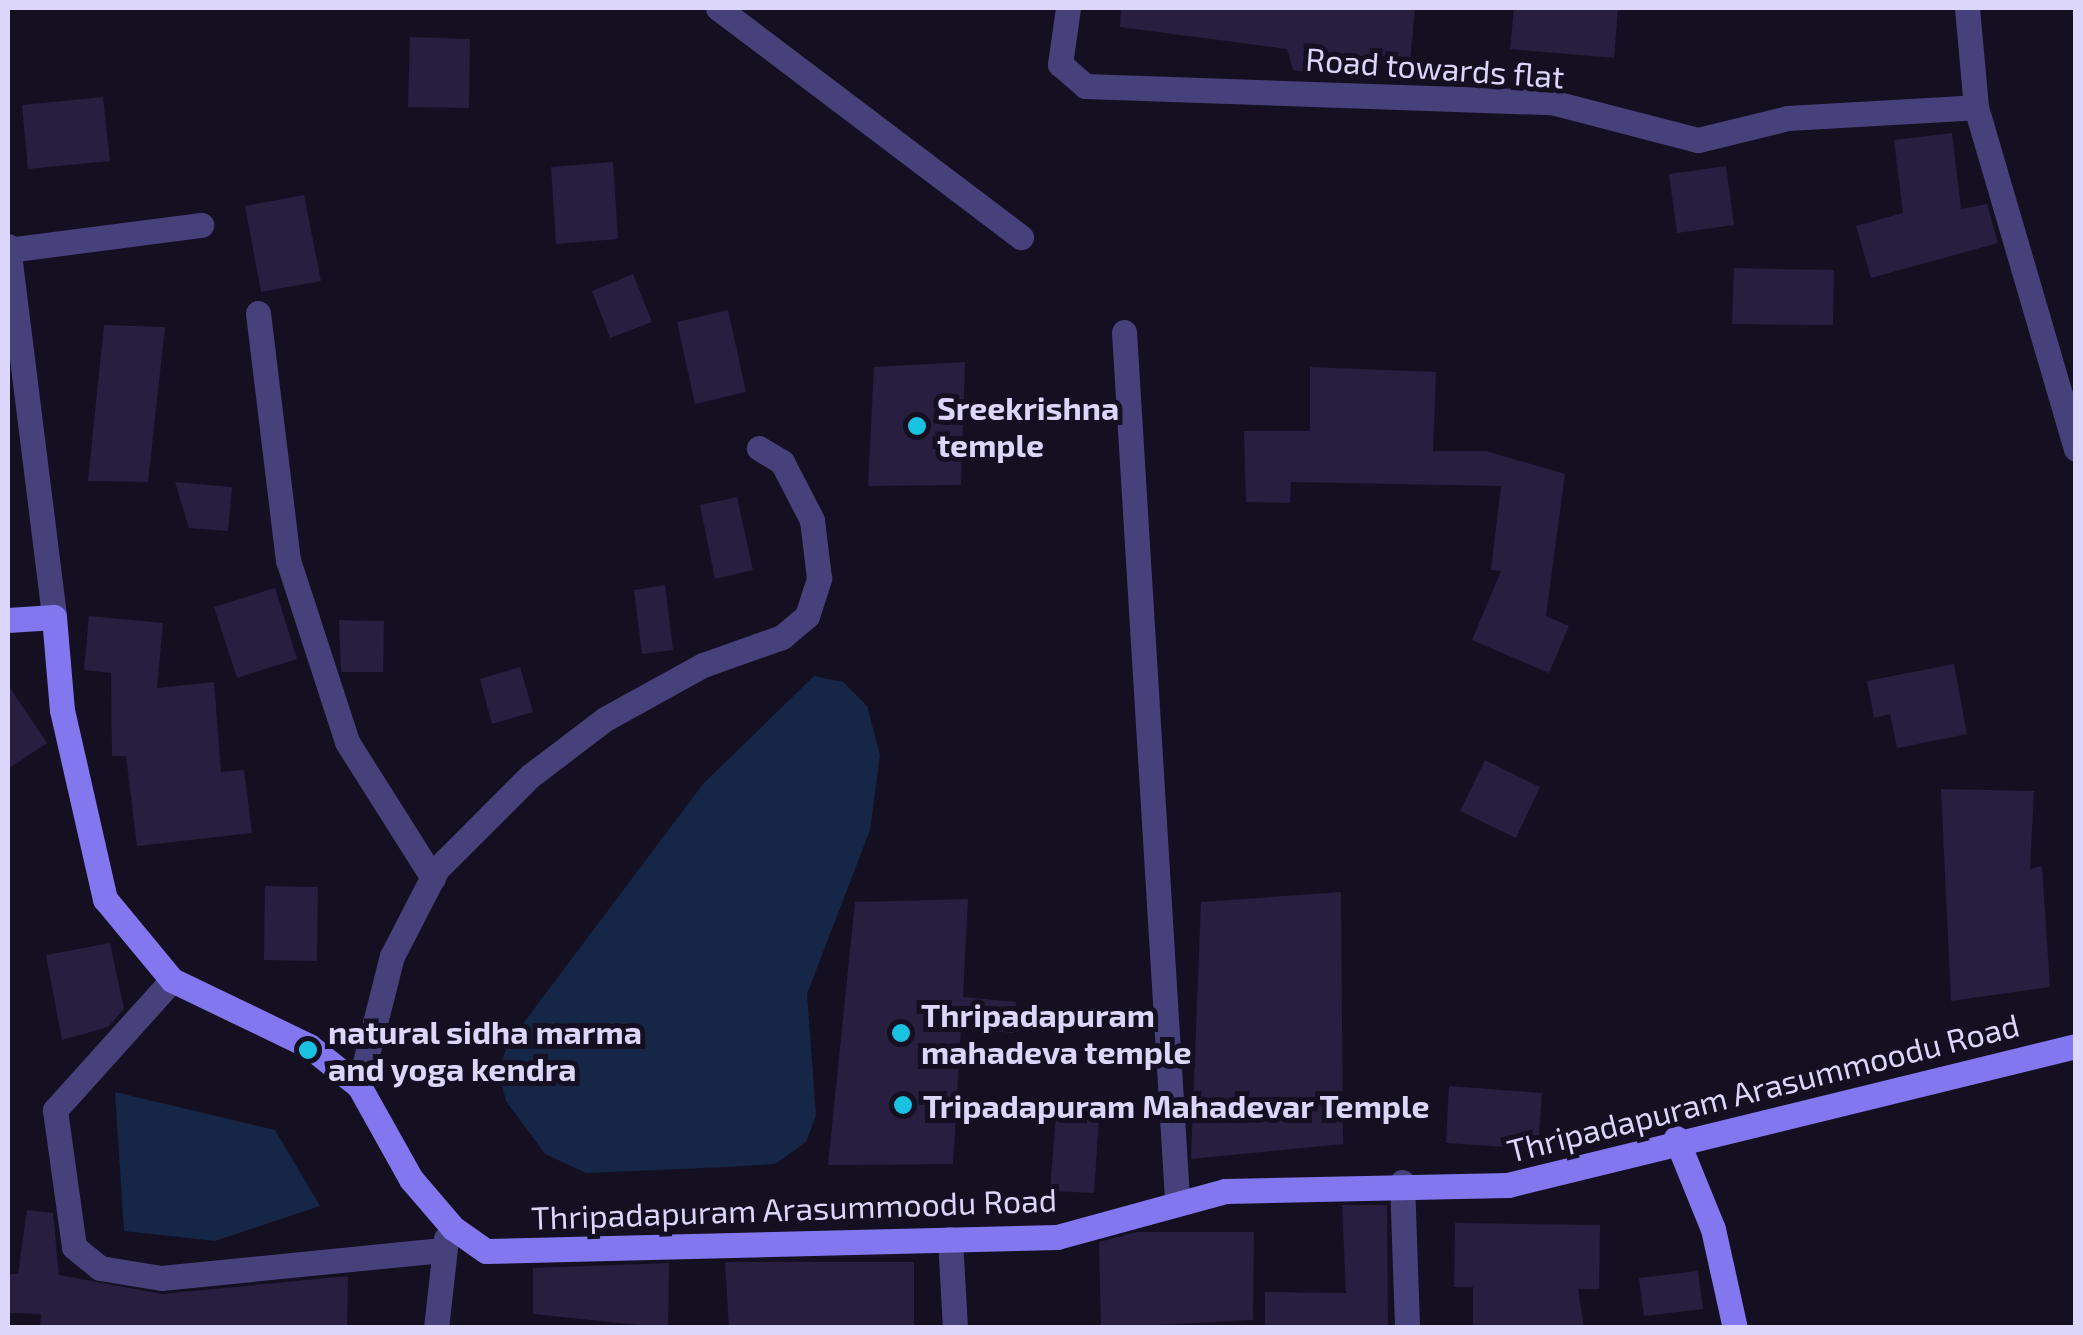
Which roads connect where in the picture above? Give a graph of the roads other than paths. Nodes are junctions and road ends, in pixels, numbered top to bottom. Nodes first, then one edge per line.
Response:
1 (718, 8) edge
2 (1068, 8) edge
3 (1967, 8) edge
4 (1976, 107) junction
5 (200, 225) dead end
6 (1021, 237) dead end
7 (8, 248) edge
8 (258, 313) dead end
9 (1124, 332) dead end
10 (759, 448) dead end
11 (2076, 450) edge
12 (54, 618) junction
13 (8, 620) edge
14 (433, 878) junction
15 (172, 980) junction
16 (2076, 1046) edge
17 (359, 1086) junction
18 (1676, 1138) junction
19 (1402, 1182) junction
20 (1178, 1199) junction
21 (446, 1239) junction
22 (950, 1239) junction
23 (436, 1328) edge
24 (955, 1328) edge
25 (1407, 1328) edge
26 (1734, 1328) edge

1 - 6 street
2 - 4 street, Road towards flat
3 - 4 street
4 - 11 street
5 - 7 street
7 - 12 street
8 - 14 street
9 - 20 street
10 - 14 street
12 - 13 main road
12 - 15 main road
14 - 17 street
15 - 17 main road, Thripadapuram Arasummoodu Road
15 - 21 street
16 - 18 main road, Thripadapuram Arasummoodu Road
17 - 21 main road, Thripadapuram Arasummoodu Road
18 - 19 main road, Thripadapuram Arasummoodu Road
18 - 26 main road
19 - 20 main road, Thripadapuram Arasummoodu Road
19 - 25 street
20 - 22 main road, Thripadapuram Arasummoodu Road
21 - 22 main road, Thripadapuram Arasummoodu Road
21 - 23 street
22 - 24 street

